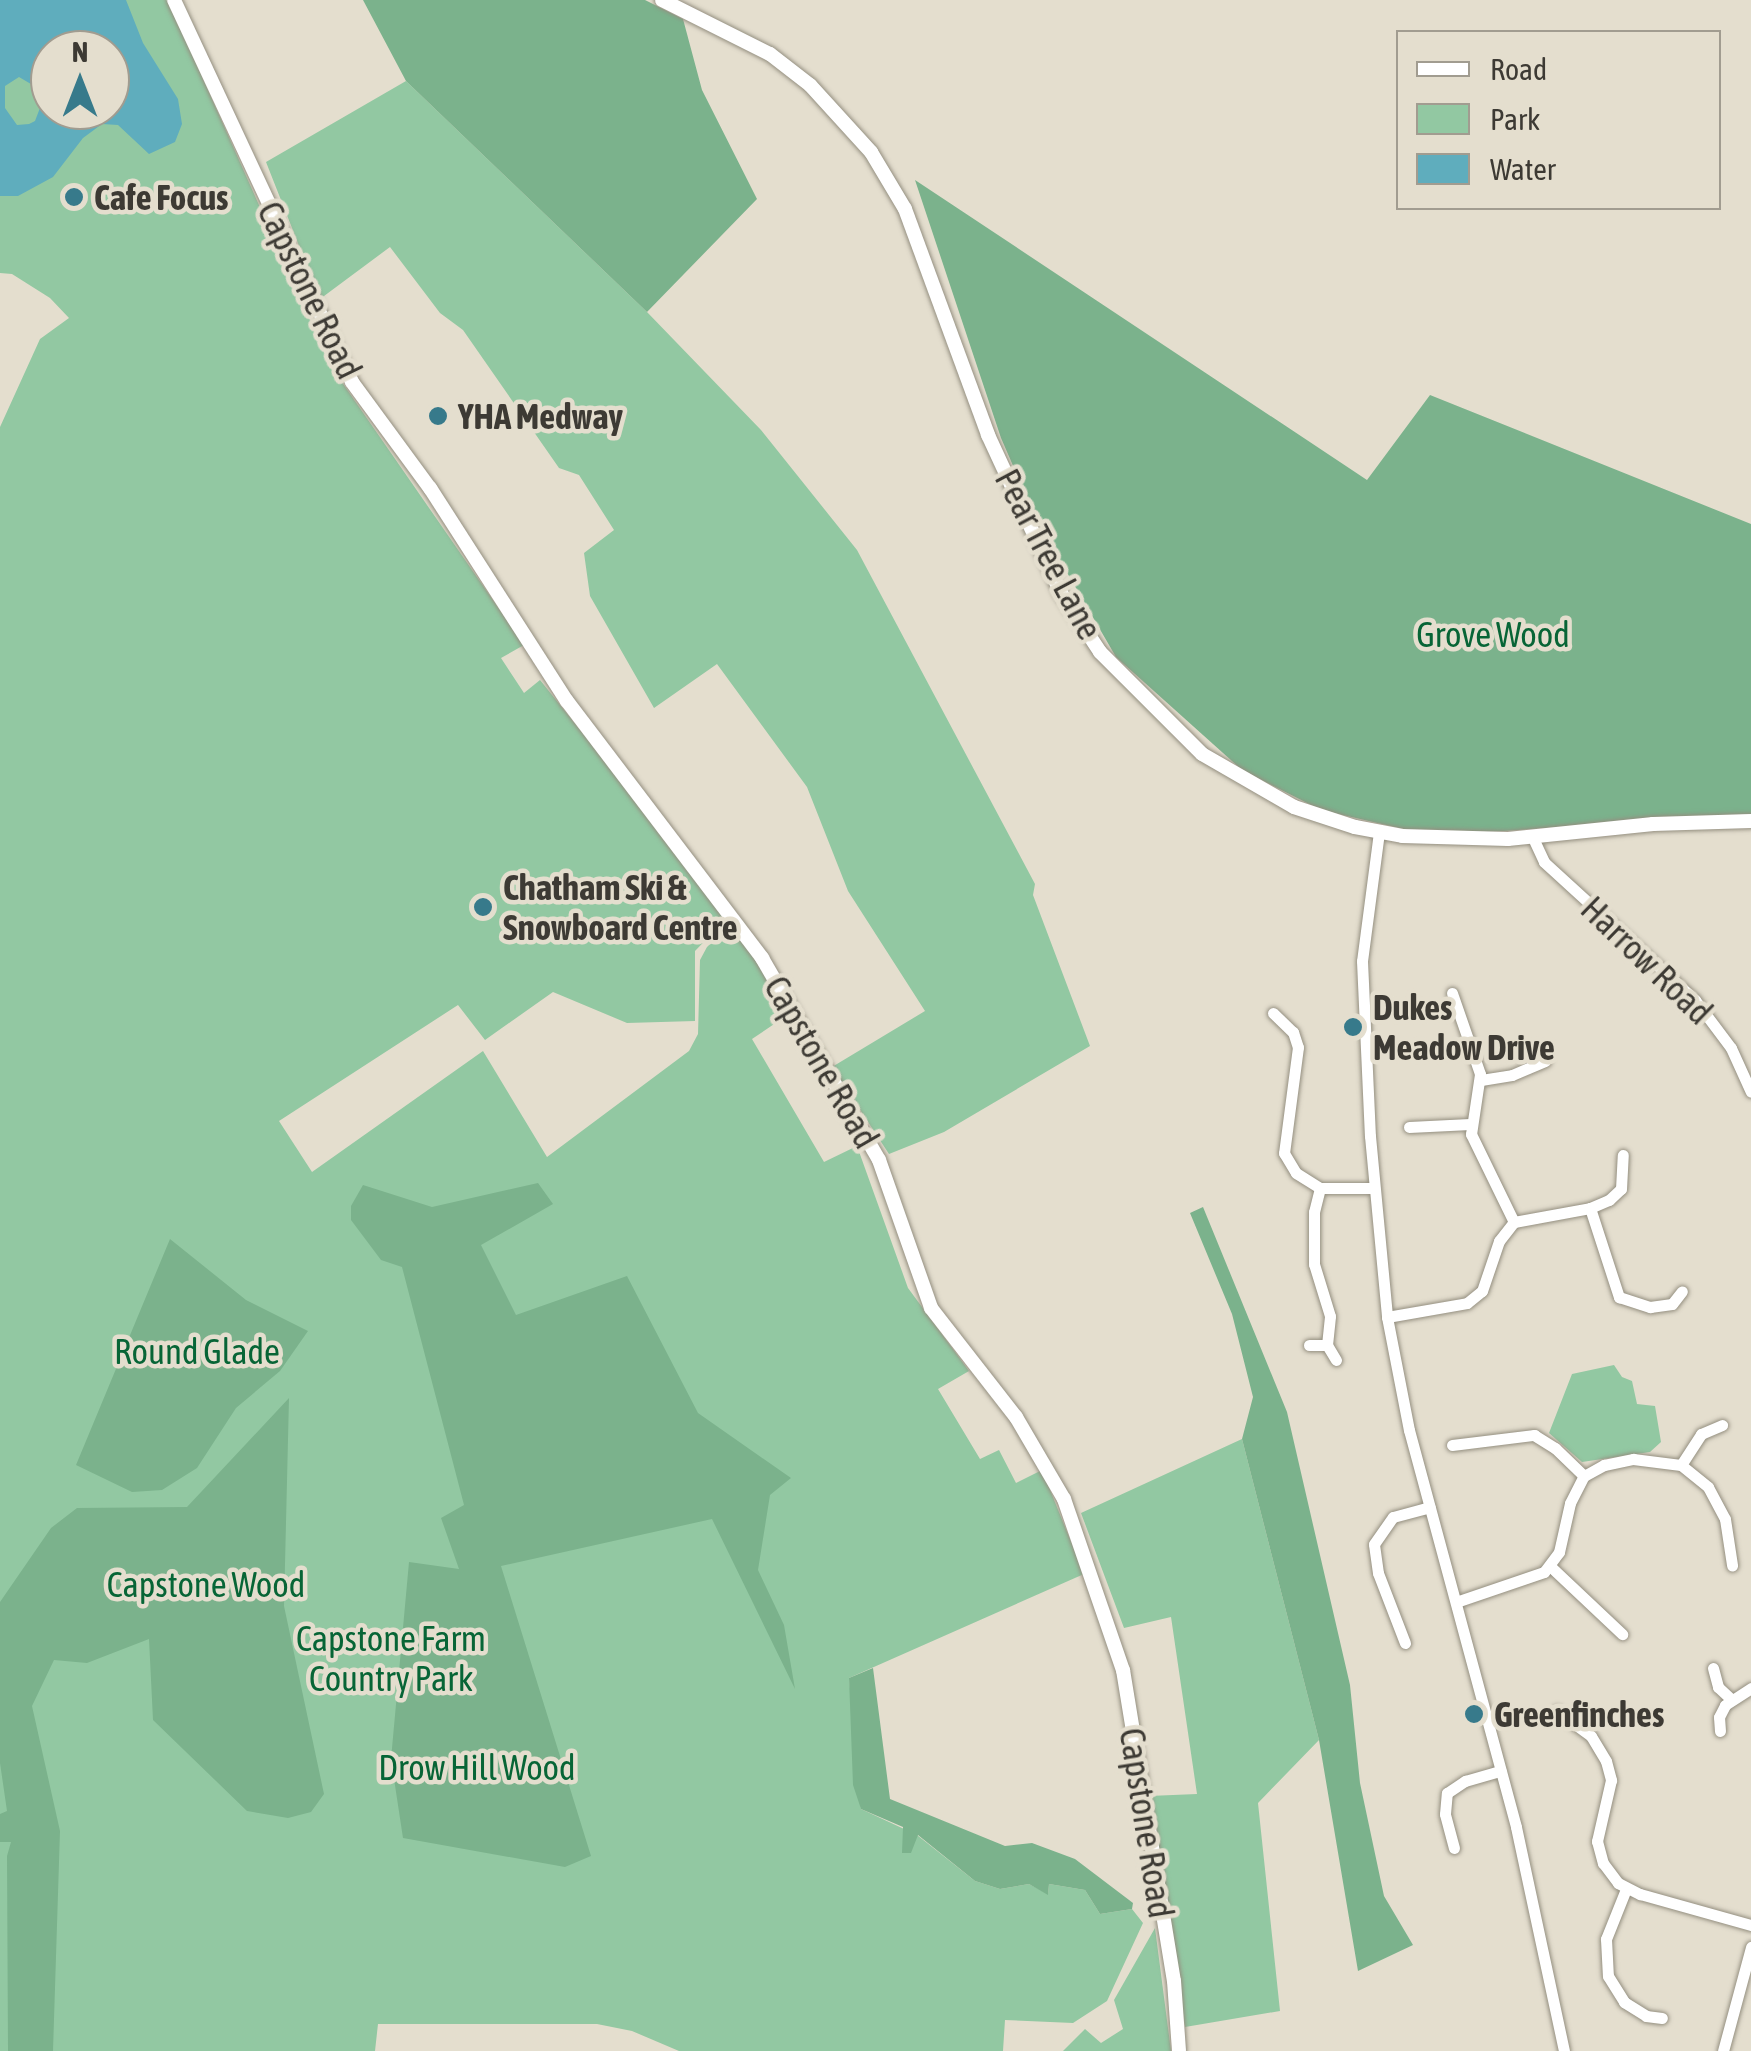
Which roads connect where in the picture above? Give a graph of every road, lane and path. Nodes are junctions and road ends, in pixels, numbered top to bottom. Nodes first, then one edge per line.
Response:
1 (174, 0) edge
2 (662, 0) edge
3 (1751, 821) edge
4 (1379, 832) junction
5 (1534, 838) junction
6 (1452, 993) dead end
7 (1273, 1014) dead end
8 (1545, 1061) dead end
9 (1480, 1080) junction
10 (1751, 1092) edge
11 (1470, 1124) junction
12 (1409, 1127) dead end
13 (1622, 1154) dead end
14 (1320, 1188) junction
15 (1374, 1188) junction
16 (1590, 1208) junction
17 (1514, 1222) junction
18 (1682, 1290) dead end
19 (1388, 1318) junction
20 (1326, 1345) junction
21 (1309, 1346) dead end
22 (1336, 1360) dead end
23 (1722, 1425) dead end
24 (1452, 1445) dead end
25 (1680, 1465) junction
26 (1584, 1476) junction
27 (1430, 1507) junction
28 (1732, 1564) dead end
29 (1551, 1566) junction
30 (1456, 1602) junction
31 (1622, 1634) dead end
32 (1405, 1643) dead end
33 (1713, 1668) dead end
34 (1751, 1688) edge
35 (1731, 1699) junction
36 (1557, 1711) dead end
37 (1720, 1731) dead end
38 (1501, 1771) junction
39 (1454, 1848) dead end
40 (1626, 1889) junction
41 (1751, 1926) edge
42 (1751, 1947) edge
43 (1662, 2018) dead end
44 (1178, 2051) edge
45 (1564, 2051) edge
46 (1722, 2051) edge

1 - 44 street, Capstone Road
2 - 4 street, Pear Tree Lane
3 - 5 street, Pear Tree Lane
4 - 5 street, Pear Tree Lane
4 - 15 street
5 - 10 street, Harrow Road
6 - 9 street
7 - 14 street
8 - 9 street
9 - 11 street
11 - 12 street
11 - 17 street
13 - 16 street
14 - 15 street
14 - 20 street
15 - 19 street
16 - 17 street
16 - 18 street
17 - 19 street
19 - 27 street
20 - 21 street
20 - 22 street
23 - 25 street
24 - 26 street
25 - 26 street
25 - 28 street
26 - 29 street
27 - 30 street
27 - 32 street
29 - 30 street
29 - 31 street
30 - 38 street
33 - 35 street
34 - 35 street
35 - 37 street
36 - 40 street
38 - 39 street
38 - 45 street
40 - 41 street
40 - 43 street
42 - 46 street

